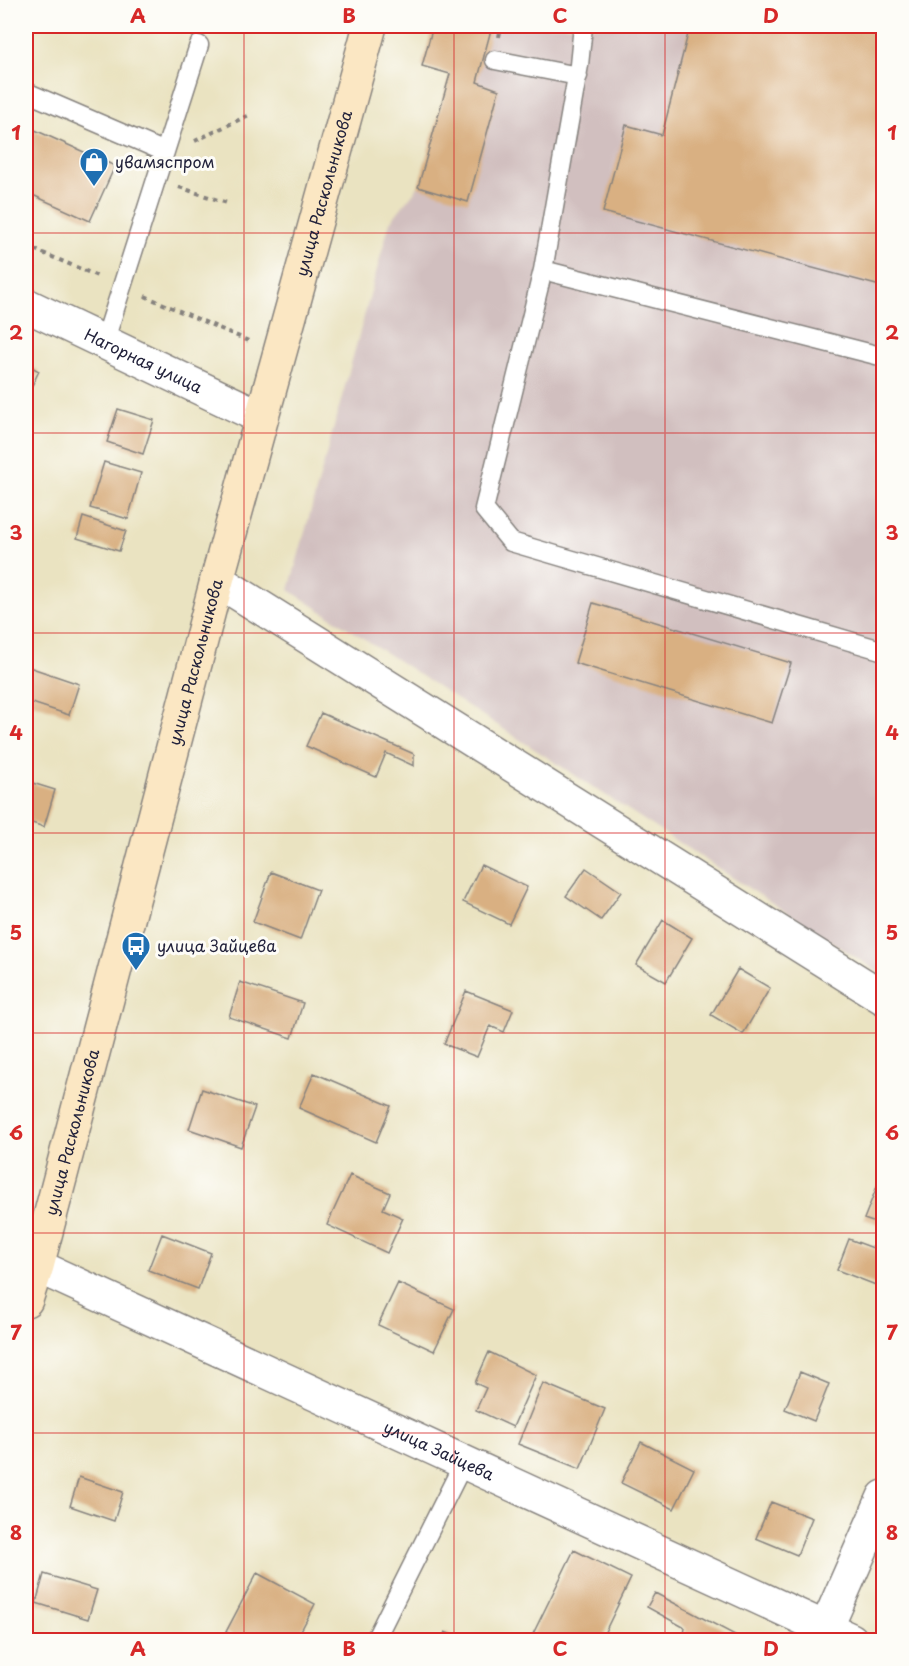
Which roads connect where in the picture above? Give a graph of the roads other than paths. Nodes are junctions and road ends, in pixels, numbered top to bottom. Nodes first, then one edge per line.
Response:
1 (370, 26) edge
2 (583, 26) edge
3 (199, 45) dead end
4 (495, 60) dead end
5 (578, 76) junction
6 (26, 92) edge
7 (165, 152) junction
8 (543, 270) junction
9 (26, 306) edge
10 (104, 343) junction
11 (884, 357) edge
12 (261, 417) junction
13 (217, 580) junction
14 (884, 651) edge
15 (884, 998) edge
16 (31, 1264) edge
17 (26, 1300) edge
18 (464, 1462) junction
19 (884, 1497) edge
20 (833, 1637) edge
21 (375, 1641) edge

1 - 12 main road, улица Раскольникова
2 - 5 lane
3 - 7 lane
4 - 5 lane
5 - 8 lane
6 - 7 lane
7 - 10 lane
8 - 11 lane
8 - 14 lane
9 - 10 street, Нагорная улица
10 - 12 street, Нагорная улица
12 - 13 main road, улица Раскольникова
13 - 15 street
13 - 16 main road, улица Раскольникова
16 - 17 main road, улица Раскольникова
16 - 18 street, улица Зайцева
18 - 20 street, улица Зайцева
18 - 21 lane
19 - 20 street

